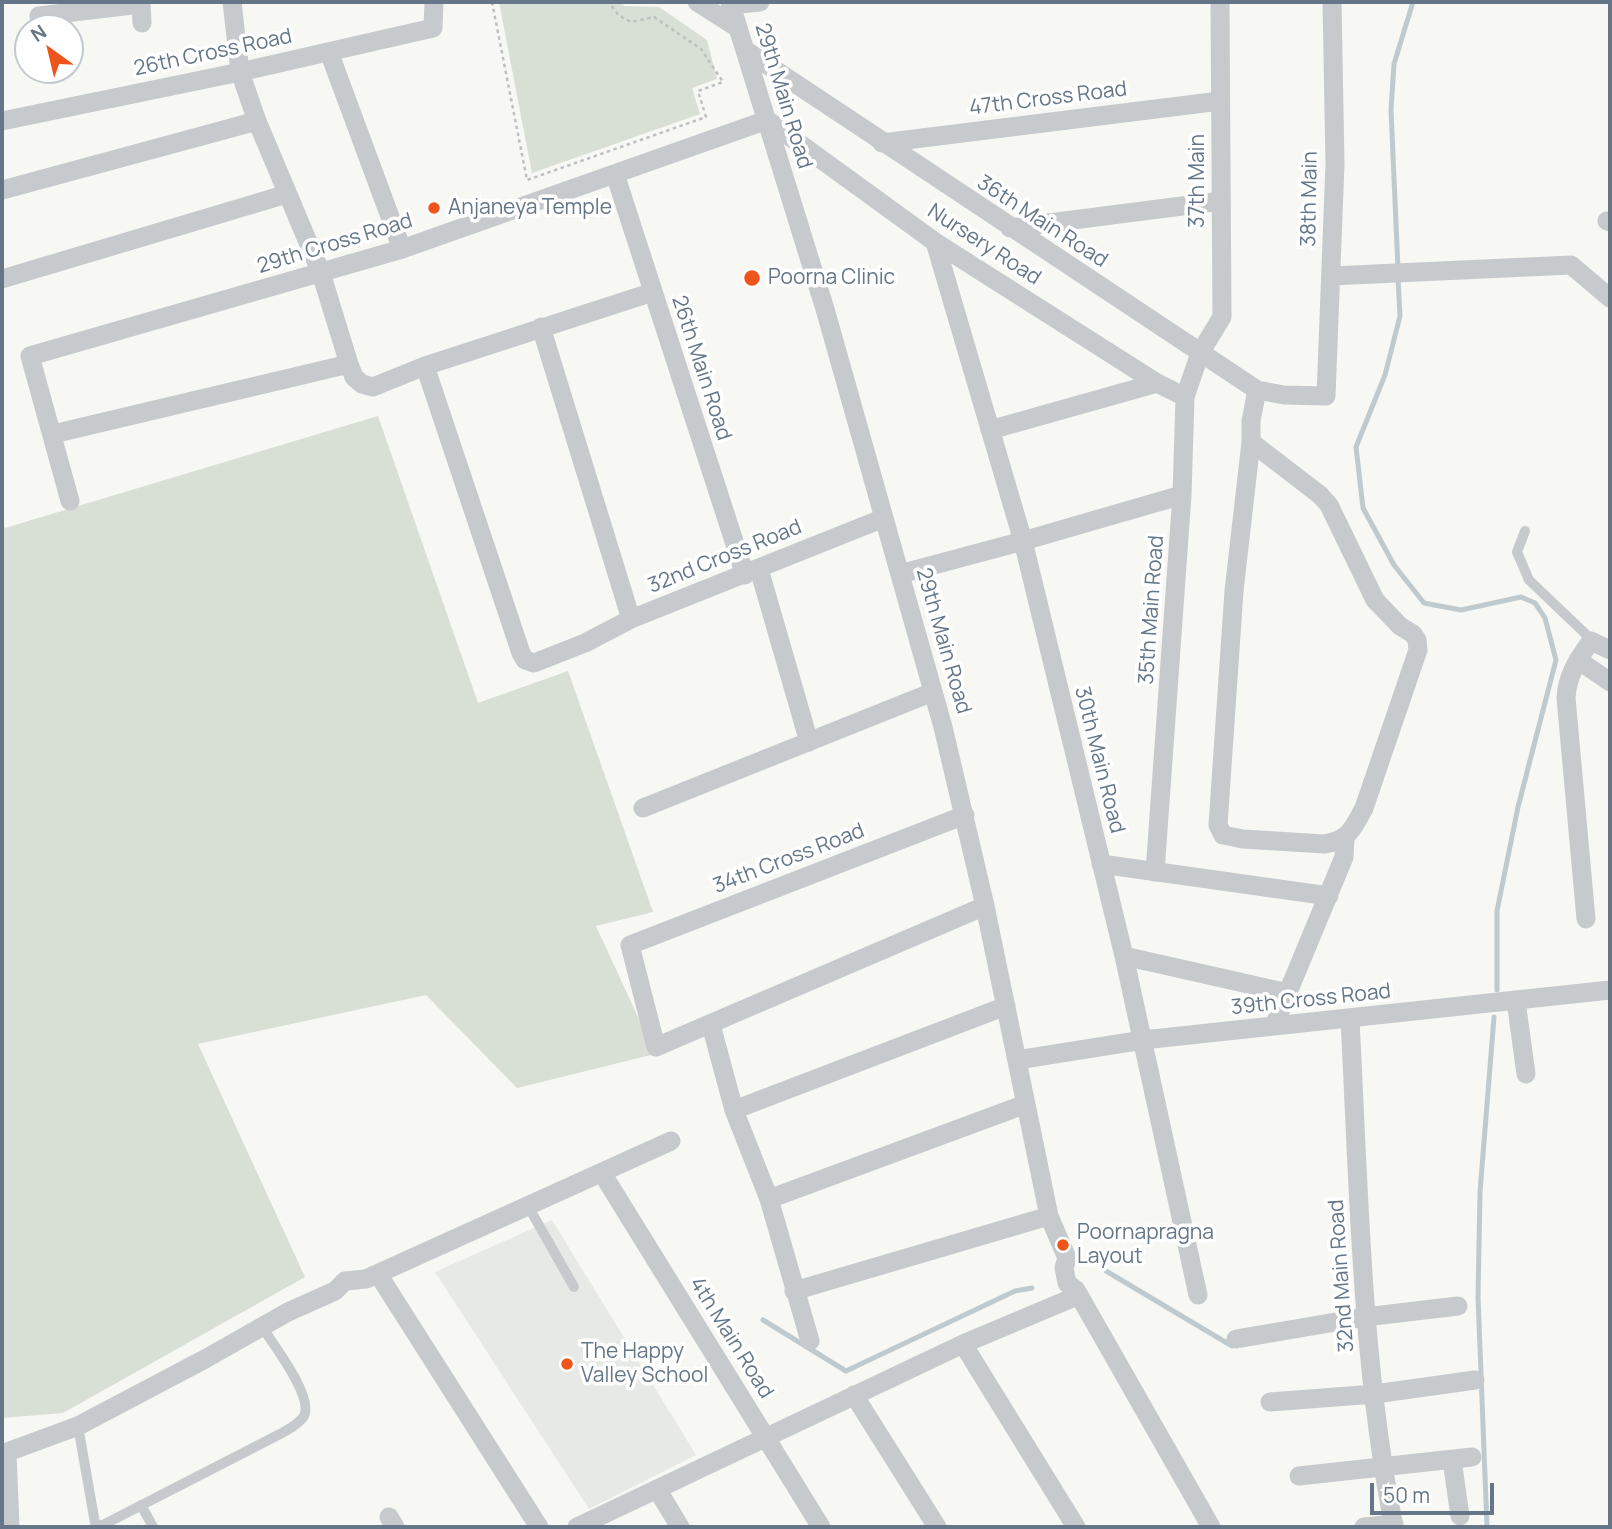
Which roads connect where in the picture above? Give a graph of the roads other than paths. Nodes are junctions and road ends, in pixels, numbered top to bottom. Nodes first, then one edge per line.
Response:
1 (232, 2) edge
2 (434, 2) edge
3 (697, 2) edge
4 (760, 2) edge
5 (1220, 2) edge
6 (1332, 2) edge
7 (731, 3) edge
8 (141, 10) edge
9 (73, 14) edge
10 (738, 28) junction
11 (745, 51) junction
12 (329, 52) junction
13 (240, 72) junction
14 (1220, 100) junction
15 (767, 120) junction
16 (2, 121) edge
17 (257, 121) junction
18 (882, 143) junction
19 (615, 174) junction
20 (2, 190) edge
21 (287, 194) junction
22 (1221, 201) junction
23 (1010, 228) junction
24 (935, 242) junction
25 (402, 249) junction
26 (321, 273) junction
27 (1331, 276) junction
28 (2, 279) edge
29 (653, 292) junction
30 (1610, 298) edge
31 (541, 327) junction
32 (1200, 353) junction
33 (349, 364) junction
34 (425, 366) junction
35 (1157, 383) junction
36 (1257, 390) junction
37 (1326, 396) joint
38 (1185, 397) junction
39 (990, 430) junction
40 (53, 434) junction
41 (1251, 442) junction
42 (1182, 495) junction
43 (70, 501) dead end
44 (884, 518) junction
45 (1525, 531) dead end
46 (1023, 541) junction
47 (752, 572) junction
48 (900, 574) junction
49 (631, 619) junction
50 (1592, 640) junction
51 (1610, 650) edge
52 (1578, 660) junction
53 (1610, 682) edge
54 (933, 692) junction
55 (809, 742) junction
56 (643, 808) dead end
57 (965, 815) junction
58 (1345, 836) junction
59 (1101, 864) junction
60 (1155, 872) junction
61 (1329, 896) junction
62 (985, 906) junction
63 (1586, 919) dead end
64 (1124, 956) junction
65 (1610, 990) edge
66 (1288, 993) junction
67 (1516, 1001) junction
68 (1006, 1006) junction
69 (1350, 1020) junction
70 (711, 1025) junction
71 (1288, 1025) junction
72 (1143, 1040) junction
73 (1017, 1060) junction
74 (1526, 1074) dead end
75 (1026, 1104) junction
76 (734, 1110) junction
77 (671, 1141) dead end
78 (602, 1173) junction
79 (769, 1199) junction
80 (528, 1206) junction
81 (1049, 1216) junction
82 (372, 1277) junction
83 (574, 1287) dead end
84 (794, 1291) junction
85 (1077, 1293) junction
86 (1198, 1295) dead end
87 (1458, 1306) dead end
88 (1365, 1317) junction
89 (262, 1327) junction
90 (1236, 1339) dead end
91 (810, 1342) dead end
92 (963, 1344) junction
93 (1475, 1380) dead end
94 (1375, 1394) junction
95 (854, 1395) junction
96 (1270, 1402) dead end
97 (78, 1426) junction
98 (766, 1437) junction
99 (5, 1454) edge
100 (1472, 1457) dead end
101 (1452, 1460) junction
102 (1384, 1469) junction
103 (1299, 1476) dead end
104 (657, 1489) junction
105 (141, 1505) junction
106 (1460, 1516) dead end
107 (98, 1526) edge
108 (1394, 1526) edge
109 (10, 1527) edge
110 (153, 1527) edge
111 (539, 1527) edge
112 (576, 1527) edge
113 (680, 1527) edge
114 (821, 1527) edge
115 (937, 1527) edge
116 (1076, 1527) edge
117 (1211, 1527) edge
118 (1364, 1527) edge

1 - 13 street
2 - 12 street, 26th Cross Road
3 - 10 street
4 - 7 street
5 - 14 street, 37th Main
6 - 27 street, 38th Main
7 - 10 street, 29th Main Road
8 - 9 street
10 - 11 street, 29th Main Road
11 - 15 street, 29th Main Road
11 - 18 street, 36th Main Road
12 - 13 street, 26th Cross Road
12 - 25 street
13 - 16 street, 26th Cross Road
13 - 17 street
14 - 18 street, 47th Cross Road
14 - 22 street, 37th Main
15 - 19 street, 29th Cross Road
15 - 24 street, Nursery Road
15 - 44 street, 29th Main Road
17 - 20 street
17 - 21 street
18 - 23 street, 36th Main Road
19 - 25 street, 29th Cross Road
19 - 29 street, 26th Main Road
21 - 26 street
21 - 28 street
22 - 23 street
22 - 32 street, 37th Main
23 - 32 street, 36th Main Road
24 - 35 street, Nursery Road
24 - 39 street, 30th Main Road
25 - 26 street, 29th Cross Road
26 - 33 street
26 - 40 street, 29th Cross Road
27 - 30 street
27 - 37 street, 38th Main
29 - 31 street
29 - 47 street, 26th Main Road
31 - 34 street
31 - 49 street
32 - 36 street, 36th Main Road
32 - 38 street, 35th Main Road
33 - 34 street
33 - 40 street
34 - 49 street, 32nd Cross Road
35 - 38 street, Nursery Road
35 - 39 street
36 - 37 street, 36th Main Road
36 - 41 street
38 - 42 street, 35th Main Road
39 - 46 street, 30th Main Road
40 - 43 street
41 - 58 street
41 - 58 street
42 - 46 street
42 - 60 street, 35th Main Road
44 - 47 street, 32nd Cross Road
44 - 48 street, 29th Main Road
45 - 50 lane
46 - 48 street
46 - 59 street, 30th Main Road
47 - 49 street, 32nd Cross Road
47 - 55 street, 26th Main Road
48 - 54 street, 29th Main Road
50 - 51 street
50 - 52 street
52 - 53 street
52 - 63 street
54 - 55 street
54 - 57 street, 29th Main Road
55 - 56 street
57 - 62 street, 29th Main Road
57 - 70 street, 34th Cross Road
58 - 61 street
59 - 60 street
59 - 64 street, 30th Main Road
60 - 61 street
61 - 66 street
62 - 68 street, 29th Main Road
62 - 70 street
64 - 66 street
64 - 72 street, 30th Main Road
65 - 67 street, 39th Cross Road
66 - 71 street
67 - 69 street, 39th Cross Road
67 - 74 street
68 - 73 street, 29th Main Road
68 - 76 street
69 - 71 street, 39th Cross Road
69 - 88 street, 32nd Main Road
70 - 76 street
71 - 72 street, 39th Cross Road
72 - 73 street, 39th Cross Road
72 - 86 street, 30th Main Road
73 - 75 street, 29th Main Road
75 - 79 street
75 - 81 street, 29th Main Road
76 - 79 street
77 - 78 street
78 - 80 street
78 - 98 street, 4th Main Road
79 - 84 street
80 - 82 street
80 - 83 lane
81 - 84 street
81 - 85 street, 29th Main Road
82 - 89 street
82 - 111 street
84 - 91 street
85 - 92 street
85 - 117 street
87 - 88 street
88 - 90 street
88 - 94 street, 32nd Main Road
89 - 97 street
89 - 105 lane
92 - 95 street
92 - 116 street
93 - 94 street
94 - 96 street
94 - 102 street, 32nd Main Road
95 - 98 street
95 - 115 street
97 - 99 street
97 - 107 lane
98 - 104 street
98 - 114 street, 4th Main Road
99 - 109 street
100 - 101 street
101 - 102 street
101 - 106 street
102 - 103 street
102 - 108 street, 32nd Main Road
104 - 112 street
104 - 113 street
105 - 107 lane
105 - 110 lane
108 - 118 street

